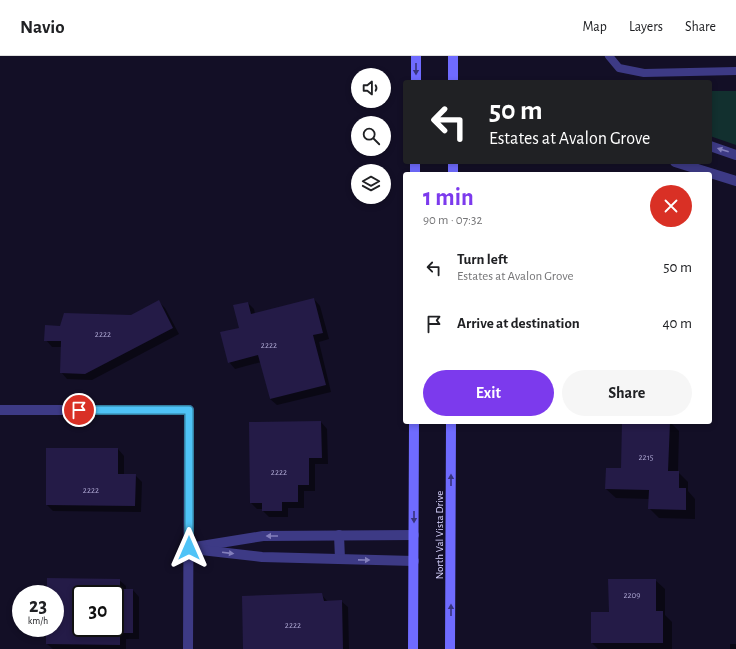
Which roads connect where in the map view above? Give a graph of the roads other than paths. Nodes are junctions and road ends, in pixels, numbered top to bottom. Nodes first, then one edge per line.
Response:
1 (416, 56) edge
2 (453, 56) edge
3 (609, 56) edge
4 (736, 70) edge
5 (416, 80) edge
6 (453, 80) edge
7 (712, 147) edge
8 (736, 155) edge
9 (681, 164) edge
10 (707, 172) edge
11 (712, 174) edge
12 (736, 181) edge
13 (0, 410) edge
14 (414, 424) edge
15 (451, 424) edge
16 (339, 535) junction
17 (414, 535) junction
18 (189, 548) junction
19 (340, 559) junction
20 (414, 561) junction
21 (188, 649) edge
22 (413, 649) edge
23 (450, 649) edge

1 -> 5 main road
2 - 6 main road
3 - 4 lane
8 -> 7 street
9 - 10 street
11 - 12 street
13 - 18 street
14 -> 17 main road
23 -> 15 main road, North Val Vista Drive
16 - 17 street
16 -> 18 street
16 - 19 street
17 - 20 main road
18 -> 19 street
18 - 21 street
19 -> 20 street
20 - 22 main road

